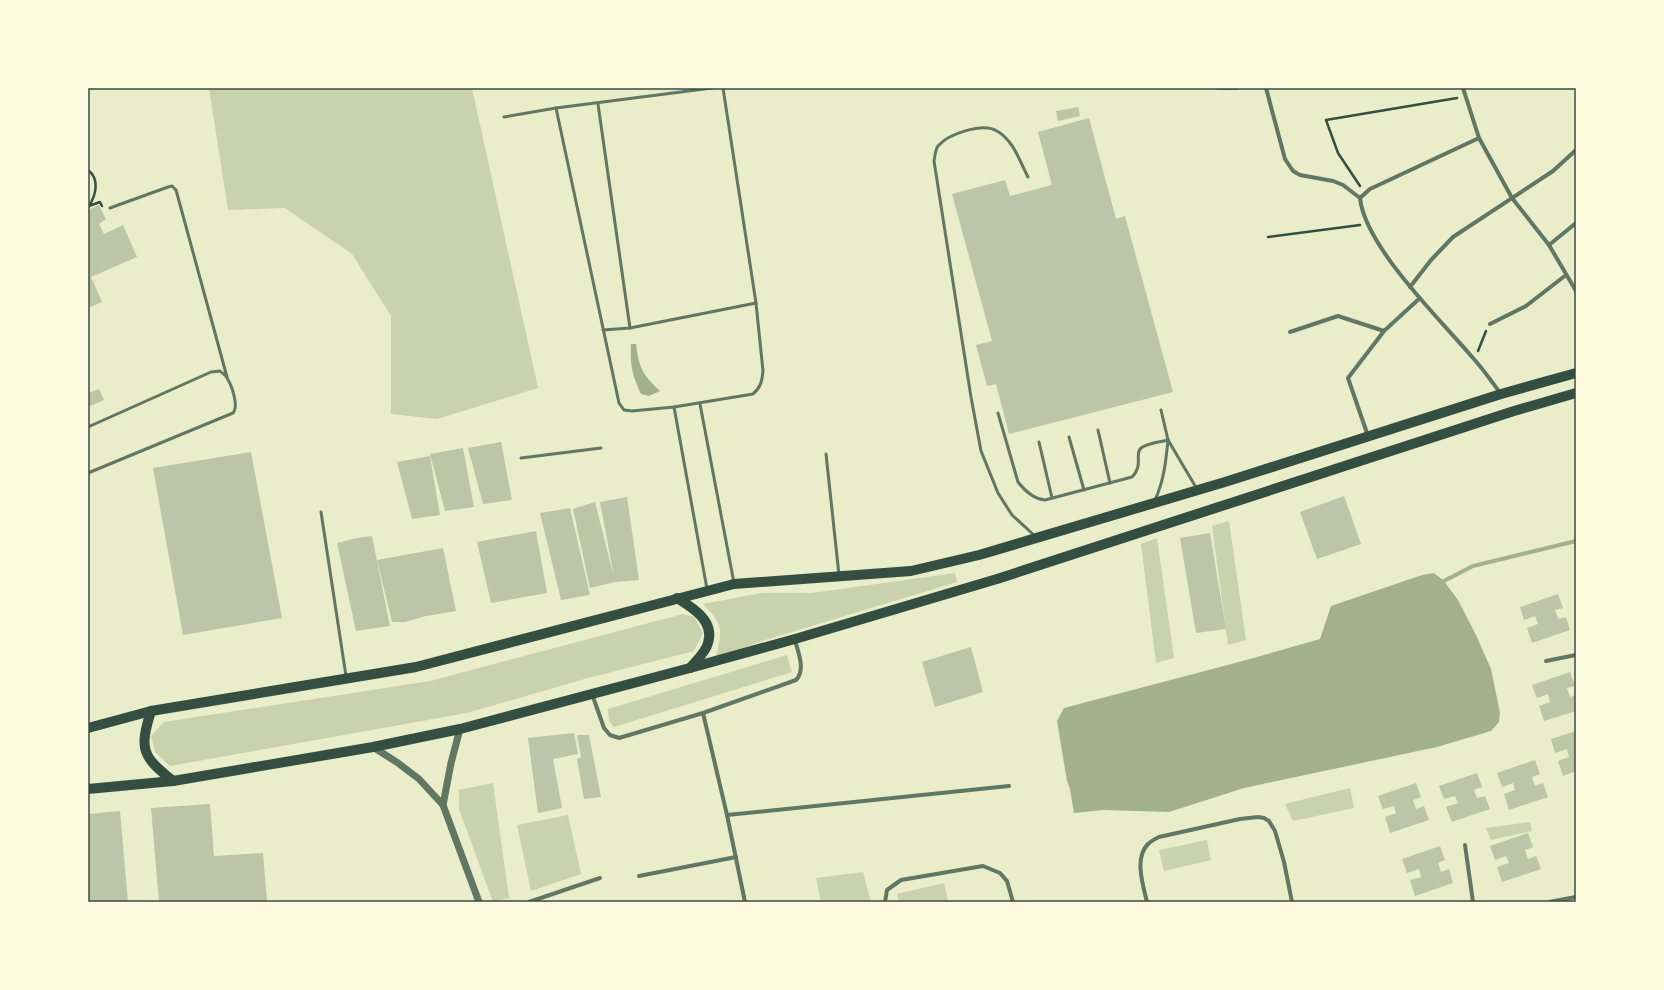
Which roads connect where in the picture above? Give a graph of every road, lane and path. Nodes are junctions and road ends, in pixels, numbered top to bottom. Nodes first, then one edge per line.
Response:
1 (712, 88) edge
2 (723, 88) edge
3 (1218, 88) edge
4 (1237, 88) edge
5 (1266, 88) edge
6 (1463, 88) edge
7 (1466, 97) junction
8 (598, 104) junction
9 (556, 108) junction
10 (504, 117) dead end
11 (1479, 138) junction
12 (1576, 150) edge
13 (88, 170) edge
14 (1028, 176) dead end
15 (1364, 193) junction
16 (1360, 198) junction
17 (1512, 198) junction
18 (102, 206) dead end
19 (110, 208) dead end
20 (1576, 223) edge
21 (1369, 224) junction
22 (1268, 237) dead end
23 (1549, 245) junction
24 (1566, 275) junction
25 (1410, 287) junction
26 (1576, 291) edge
27 (1420, 298) junction
28 (756, 303) junction
29 (1490, 324) joint
30 (630, 328) junction
31 (603, 330) junction
32 (1384, 331) junction
33 (1290, 332) dead end
34 (1474, 359) junction
35 (1576, 374) edge
36 (227, 376) junction
37 (1576, 393) edge
38 (1501, 394) junction
39 (700, 404) junction
40 (674, 407) junction
41 (1161, 410) dead end
42 (998, 413) dead end
43 (88, 427) edge
44 (1098, 430) dead end
45 (1069, 437) dead end
46 (1368, 437) junction
47 (1168, 440) junction
48 (1039, 442) dead end
49 (601, 448) dead end
50 (826, 454) dead end
51 (521, 458) dead end
52 (88, 473) edge
53 (1110, 483) junction
54 (1084, 490) junction
55 (1197, 490) junction
56 (1052, 498) junction
57 (1153, 503) junction
58 (321, 512) dead end
59 (1037, 538) junction
60 (839, 577) junction
61 (734, 584) junction
62 (707, 591) junction
63 (677, 598) junction
64 (795, 639) junction
65 (1576, 655) edge
66 (1546, 661) dead end
67 (690, 668) junction
68 (346, 679) junction
69 (591, 693) junction
70 (150, 711) junction
71 (703, 712) junction
72 (88, 728) edge
73 (460, 729) junction
74 (373, 747) junction
75 (173, 781) junction
76 (1009, 786) dead end
77 (88, 789) edge
78 (444, 805) junction
79 (727, 815) junction
80 (1465, 844) dead end
81 (736, 857) junction
82 (639, 876) dead end
83 (600, 878) dead end
84 (1576, 897) edge
85 (479, 902) edge
86 (529, 902) edge
87 (745, 902) edge
88 (885, 902) edge
89 (1013, 902) edge
90 (1147, 902) edge
91 (1292, 902) edge
92 (1473, 902) edge
93 (1549, 902) edge

1 - 8 lane
2 - 28 lane
3 - 4 street
5 - 16 street
6 - 7 street
7 - 11 street
7 - 15 path
8 - 9 lane
8 - 30 lane
9 - 10 lane
9 - 31 lane
11 - 15 street
11 - 17 street
12 - 17 street
13 - 18 path
14 - 59 lane
15 - 16 street
16 - 21 street
17 - 23 street
17 - 25 street
19 - 36 lane
20 - 23 street
21 - 22 path
21 - 25 street
23 - 24 street
24 - 26 street
24 - 29 street
25 - 27 street
27 - 32 street
27 - 34 street
28 - 30 lane
28 - 39 lane
29 - 34 path
30 - 31 lane
31 - 40 lane
32 - 33 street
32 - 46 street
34 - 38 street
35 - 38 main road
36 - 43 lane
36 - 52 lane
37 - 64 main road
38 - 46 main road
39 - 40 lane
39 - 61 lane
40 - 62 lane
41 - 47 lane
42 - 56 lane
44 - 53 lane
45 - 54 lane
46 - 55 main road
47 - 53 lane
47 - 55 lane
47 - 57 lane
48 - 56 lane
49 - 51 lane
50 - 60 lane
53 - 54 lane
54 - 56 lane
55 - 57 main road
57 - 59 main road
58 - 68 lane
59 - 60 main road
60 - 61 main road
61 - 62 main road
62 - 63 main road
63 - 67 main road
63 - 68 main road
64 - 67 main road
64 - 71 street
65 - 66 street
67 - 69 main road
68 - 70 main road
69 - 71 street
69 - 73 main road
70 - 72 main road
70 - 75 main road
71 - 79 street
73 - 74 main road
73 - 78 street
74 - 75 main road
74 - 78 street
75 - 77 main road
76 - 79 street
78 - 85 street
79 - 81 street
80 - 92 street
81 - 82 street
81 - 87 street
83 - 86 street
84 - 93 street
88 - 89 street
90 - 91 street

